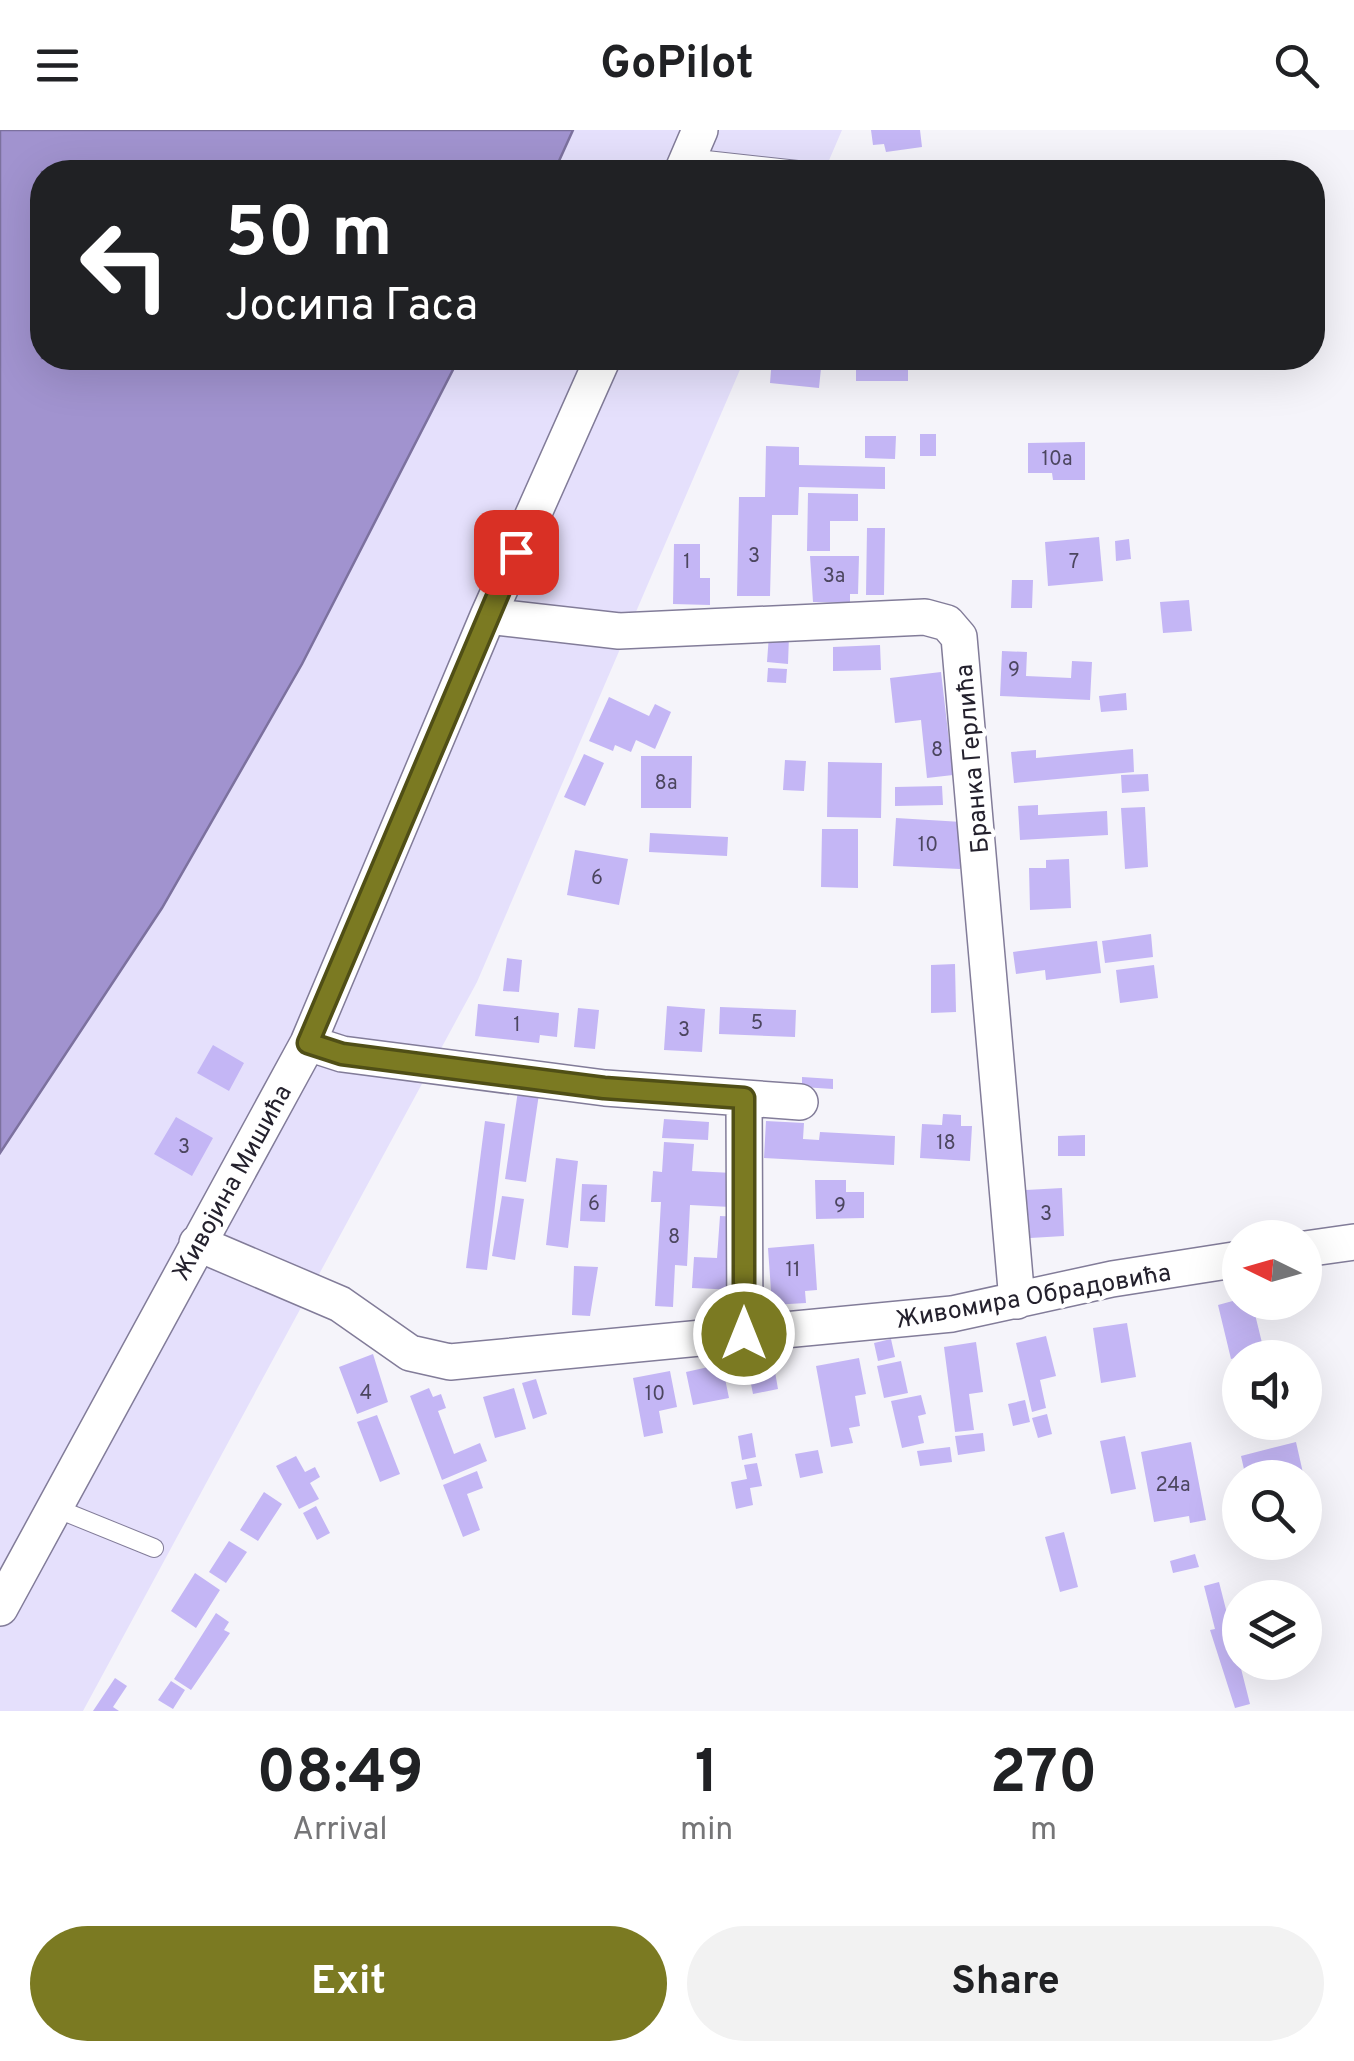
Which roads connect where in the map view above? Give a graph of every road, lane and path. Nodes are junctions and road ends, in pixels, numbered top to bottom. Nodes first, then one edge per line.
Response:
1 (690, 153) edge
2 (736, 160) edge
3 (598, 370) edge
4 (488, 616) junction
5 (308, 1043) junction
6 (744, 1098) junction
7 (800, 1102) dead end
8 (1354, 1242) edge
9 (196, 1243) junction
10 (1322, 1247) edge
11 (1222, 1262) edge
12 (1017, 1300) junction
13 (744, 1334) junction
14 (53, 1508) junction
15 (154, 1548) dead end
16 (0, 1608) edge

1 - 2 lane
3 - 4 street, Живојина Мишића
4 - 5 street, Живојина Мишића
4 - 12 street, Бранка Герлића
5 - 6 street
5 - 9 street, Живојина Мишића
6 - 7 street
6 - 13 street
8 - 10 street
9 - 13 street, Живомира Обрадовића
9 - 14 street, Живојина Мишића
11 - 12 street, Живомира Обрадовића
12 - 13 street, Живомира Обрадовића
14 - 15 lane
14 - 16 street, Живојина Мишића

